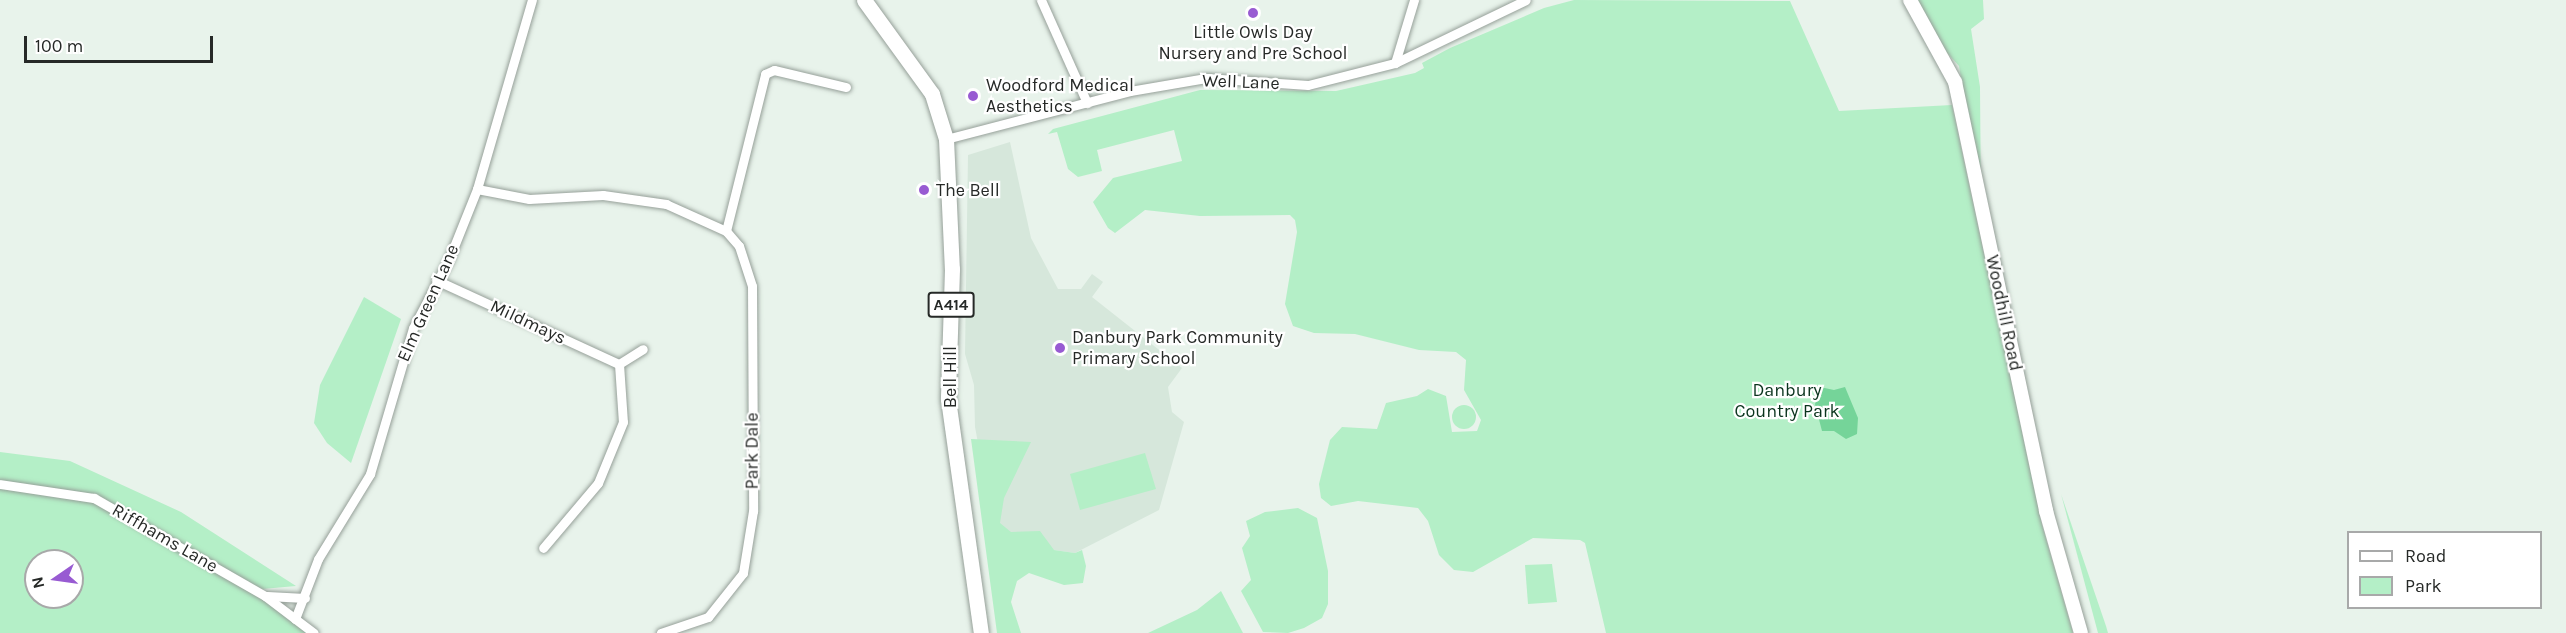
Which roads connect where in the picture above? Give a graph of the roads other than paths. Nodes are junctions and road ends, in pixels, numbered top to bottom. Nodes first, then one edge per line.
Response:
1 (532, 0) edge
2 (864, 0) edge
3 (1041, 0) edge
4 (1414, 0) edge
5 (1526, 0) edge
6 (1910, 0) edge
7 (1395, 63) junction
8 (846, 87) dead end
9 (1087, 102) junction
10 (946, 139) junction
11 (477, 189) junction
12 (726, 231) junction
13 (436, 280) junction
14 (643, 349) dead end
15 (619, 364) junction
16 (0, 484) edge
17 (543, 548) dead end
18 (265, 596) junction
19 (305, 598) junction
20 (295, 619) junction
21 (314, 633) edge
22 (661, 633) edge
23 (981, 633) edge
24 (2081, 633) edge

1 - 11 street, Elm Green Lane
2 - 10 main road, Bell Hill / A414
3 - 9 street
4 - 7 street
5 - 7 street, Well Lane
6 - 24 street, Woodhill Road
7 - 9 street, Well Lane
8 - 12 street
9 - 10 street, Well Lane
10 - 23 main road, Bell Hill / A414
11 - 12 street
11 - 13 street, Elm Green Lane
12 - 22 street, Park Dale
13 - 15 street, Mildmays
13 - 19 street, Elm Green Lane
14 - 15 street
15 - 17 street
16 - 18 street, Riffhams Lane
18 - 19 street
18 - 20 street, Riffhams Lane
19 - 20 street, Elm Green Lane
20 - 21 street, Riffhams Lane

